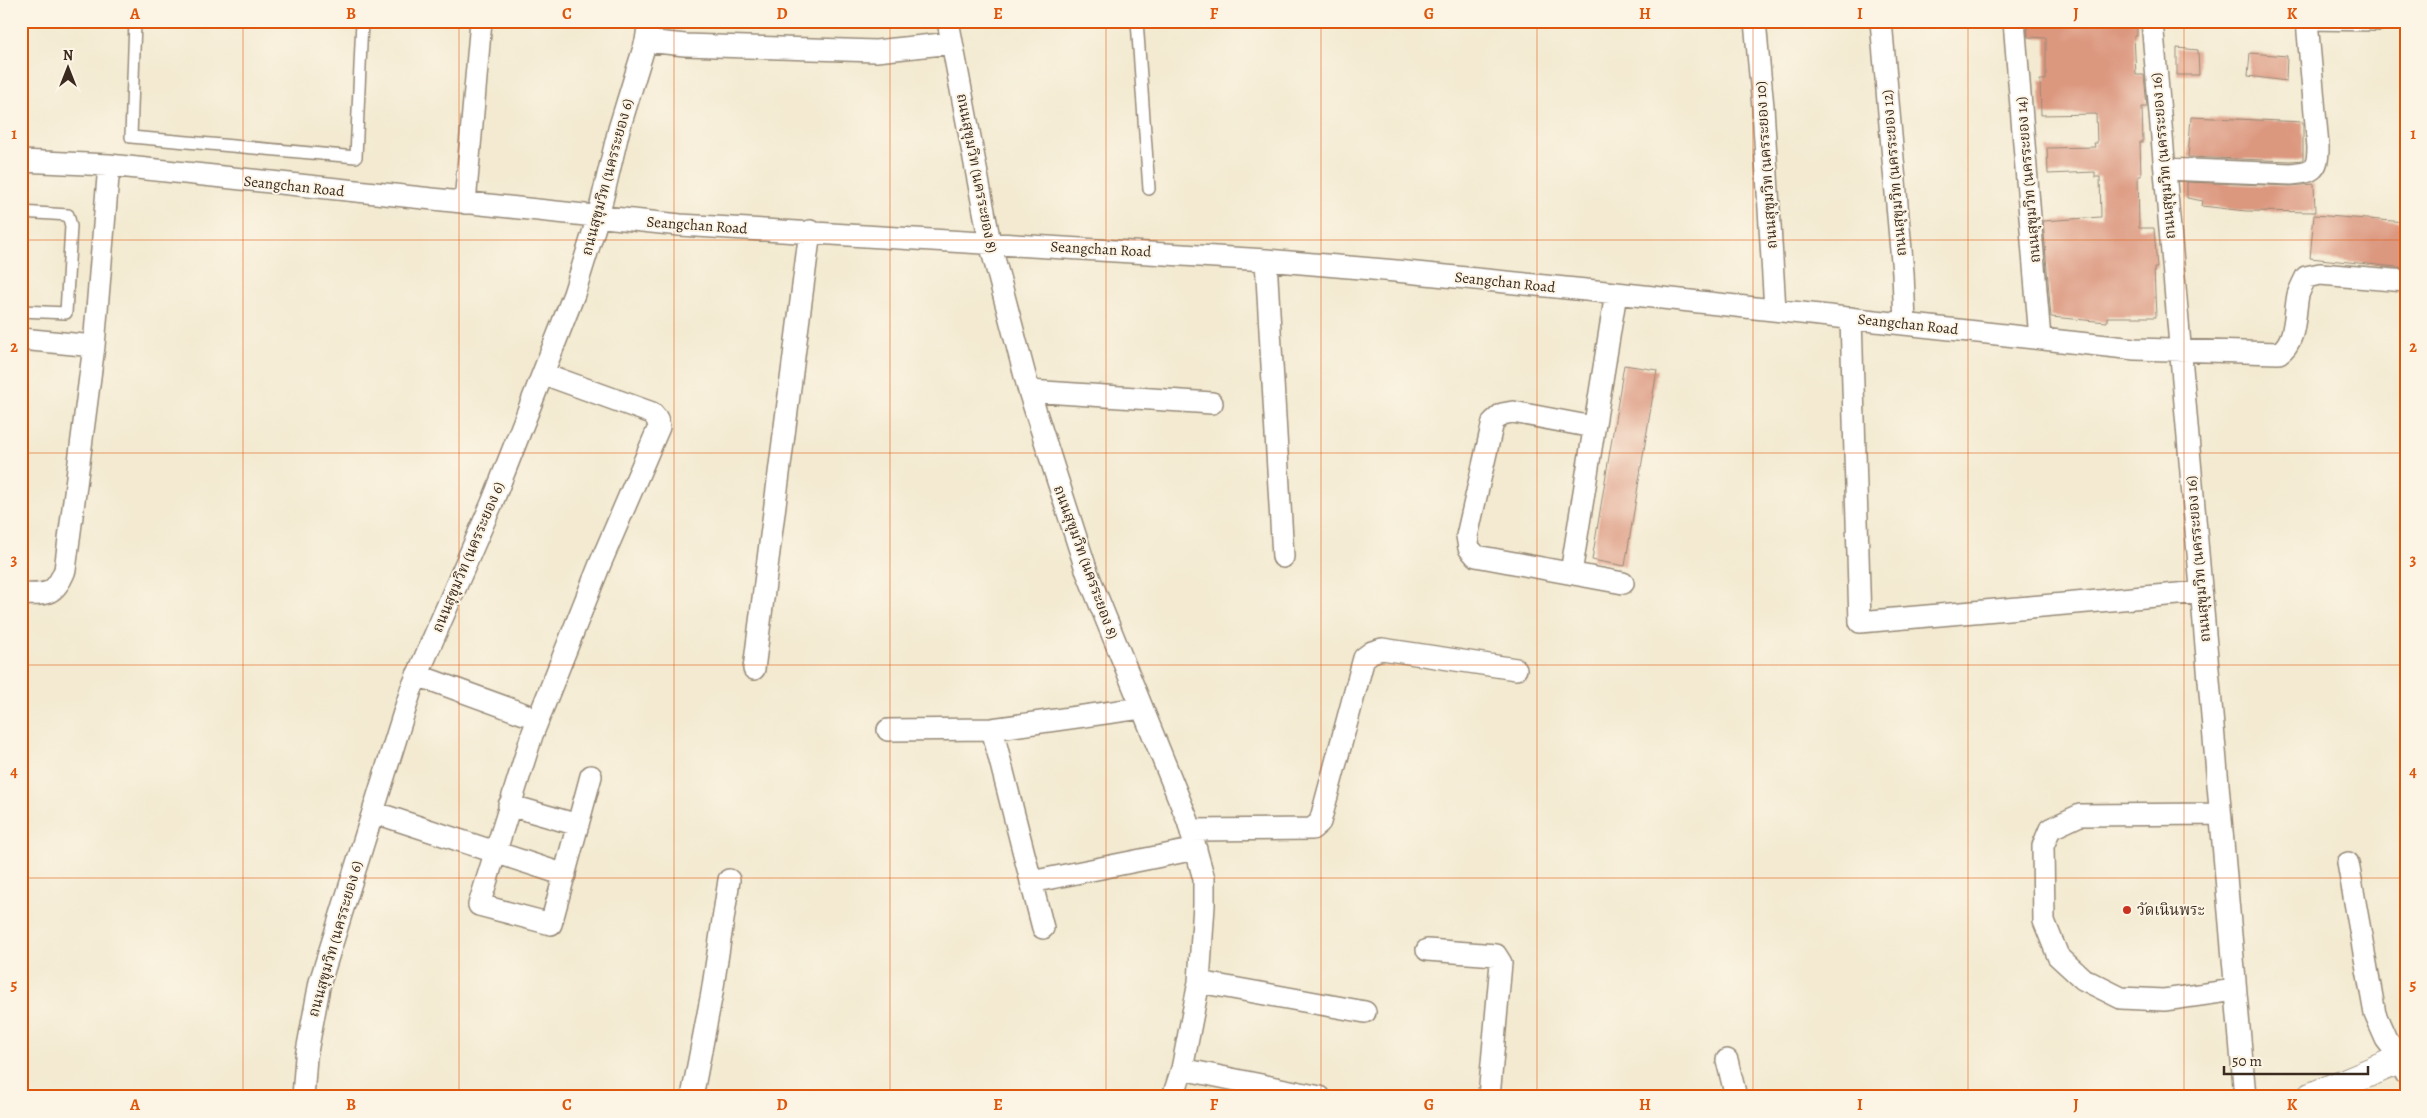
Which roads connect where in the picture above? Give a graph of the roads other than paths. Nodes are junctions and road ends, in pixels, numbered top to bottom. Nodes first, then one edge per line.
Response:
1 (135, 21) edge
2 (362, 21) edge
3 (481, 21) edge
4 (948, 21) edge
5 (1137, 21) edge
6 (1755, 21) edge
7 (1881, 21) edge
8 (2014, 21) edge
9 (2152, 21) edge
10 (2307, 23) edge
11 (2380, 25) dead end
12 (648, 31) edge
13 (952, 43) junction
14 (21, 161) edge
15 (109, 166) junction
16 (2165, 169) junction
17 (1149, 189) dead end
18 (465, 203) junction
19 (21, 212) edge
20 (598, 217) junction
21 (810, 232) junction
22 (990, 243) junction
23 (1266, 260) junction
24 (2406, 281) edge
25 (1616, 293) junction
26 (1775, 310) junction
27 (21, 311) edge
28 (1851, 318) junction
29 (1904, 324) junction
30 (2040, 338) junction
31 (21, 339) edge
32 (94, 346) junction
33 (2180, 349) junction
34 (544, 374) junction
35 (1029, 392) junction
36 (1212, 403) dead end
37 (1593, 427) junction
38 (1283, 556) dead end
39 (1571, 573) junction
40 (1623, 583) dead end
41 (2201, 592) junction
42 (21, 594) edge
43 (754, 669) dead end
44 (1516, 669) dead end
45 (418, 675) junction
46 (1141, 708) junction
47 (524, 714) dead end
48 (992, 729) junction
49 (888, 730) dead end
50 (592, 776) dead end
51 (509, 805) junction
52 (373, 812) junction
53 (2220, 814) junction
54 (578, 825) junction
55 (1194, 840) junction
56 (496, 854) junction
57 (2348, 862) dead end
58 (564, 875) junction
59 (728, 880) dead end
60 (1031, 882) junction
61 (1043, 928) dead end
62 (1427, 950) dead end
63 (1198, 982) junction
64 (2235, 990) junction
65 (1365, 1012) dead end
66 (1727, 1060) dead end
67 (2404, 1063) edge
68 (1182, 1069) junction
69 (303, 1097) edge
70 (692, 1097) edge
71 (1173, 1097) edge
72 (1320, 1097) edge
73 (1489, 1097) edge
74 (1736, 1097) edge
75 (2245, 1097) edge
76 (2312, 1097) edge

1 - 2 lane
3 - 18 street
4 - 13 street, ถนนสุขุมวิท (นครระยอง 8)
5 - 17 lane
6 - 26 street, ถนนสุขุมวิท (นครระยอง 10)
7 - 29 street, ถนนสุขุมวิท (นครระยอง 12)
8 - 30 street, ถนนสุขุมวิท (นครระยอง 14)
9 - 16 street, ถนนสุขุมวิท (นครระยอง 16)
10 - 11 lane
10 - 16 street
12 - 13 street
12 - 20 street, ถนนสุขุมวิท (นครระยอง 6)
13 - 22 street, ถนนสุขุมวิท (นครระยอง 8)
14 - 15 street, Seangchan Road
15 - 18 street, Seangchan Road
15 - 32 street
16 - 33 street, ถนนสุขุมวิท (นครระยอง 16)
18 - 20 street, Seangchan Road
19 - 27 lane
20 - 21 street, Seangchan Road
20 - 34 street, ถนนสุขุมวิท (นครระยอง 6)
21 - 22 street, Seangchan Road
21 - 43 street
22 - 23 street, Seangchan Road
22 - 35 street, ถนนสุขุมวิท (นครระยอง 8)
23 - 25 street, Seangchan Road
23 - 38 street
24 - 33 street, Seangchan Road
25 - 26 street, Seangchan Road
25 - 37 street
26 - 28 street, Seangchan Road
28 - 29 street, Seangchan Road
28 - 41 street
29 - 30 street, Seangchan Road
30 - 33 street, Seangchan Road
31 - 32 street
32 - 42 street
33 - 41 street, ถนนสุขุมวิท (นครระยอง 16)
34 - 45 street, ถนนสุขุมวิท (นครระยอง 6)
34 - 51 street
35 - 36 street
35 - 46 street, ถนนสุขุมวิท (นครระยอง 8)
37 - 39 street
37 - 39 street
39 - 40 street
41 - 53 street, ถนนสุขุมวิท (นครระยอง 16)
44 - 55 street
45 - 47 street
45 - 52 street, ถนนสุขุมวิท (นครระยอง 6)
46 - 48 street
46 - 55 street, ถนนสุขุมวิท (นครระยอง 8)
48 - 49 street
48 - 60 street
50 - 54 street
51 - 54 street
51 - 56 street
52 - 56 street
52 - 69 street, ถนนสุขุมวิท (นครระยอง 6)
53 - 64 street, ถนนสุขุมวิท (นครระยอง 16)
53 - 64 street
54 - 58 street
55 - 60 street
55 - 63 street, ถนนสุขุมวิท (นครระยอง 8)
56 - 58 street
56 - 58 street
57 - 67 street
59 - 70 street
60 - 61 street
62 - 73 street
63 - 65 street
63 - 68 street, ถนนสุขุมวิท (นครระยอง 8)
64 - 75 street, ถนนสุขุมวิท (นครระยอง 16)
66 - 74 street
67 - 76 street
68 - 71 street, ถนนสุขุมวิท (นครระยอง 8)
68 - 72 street

